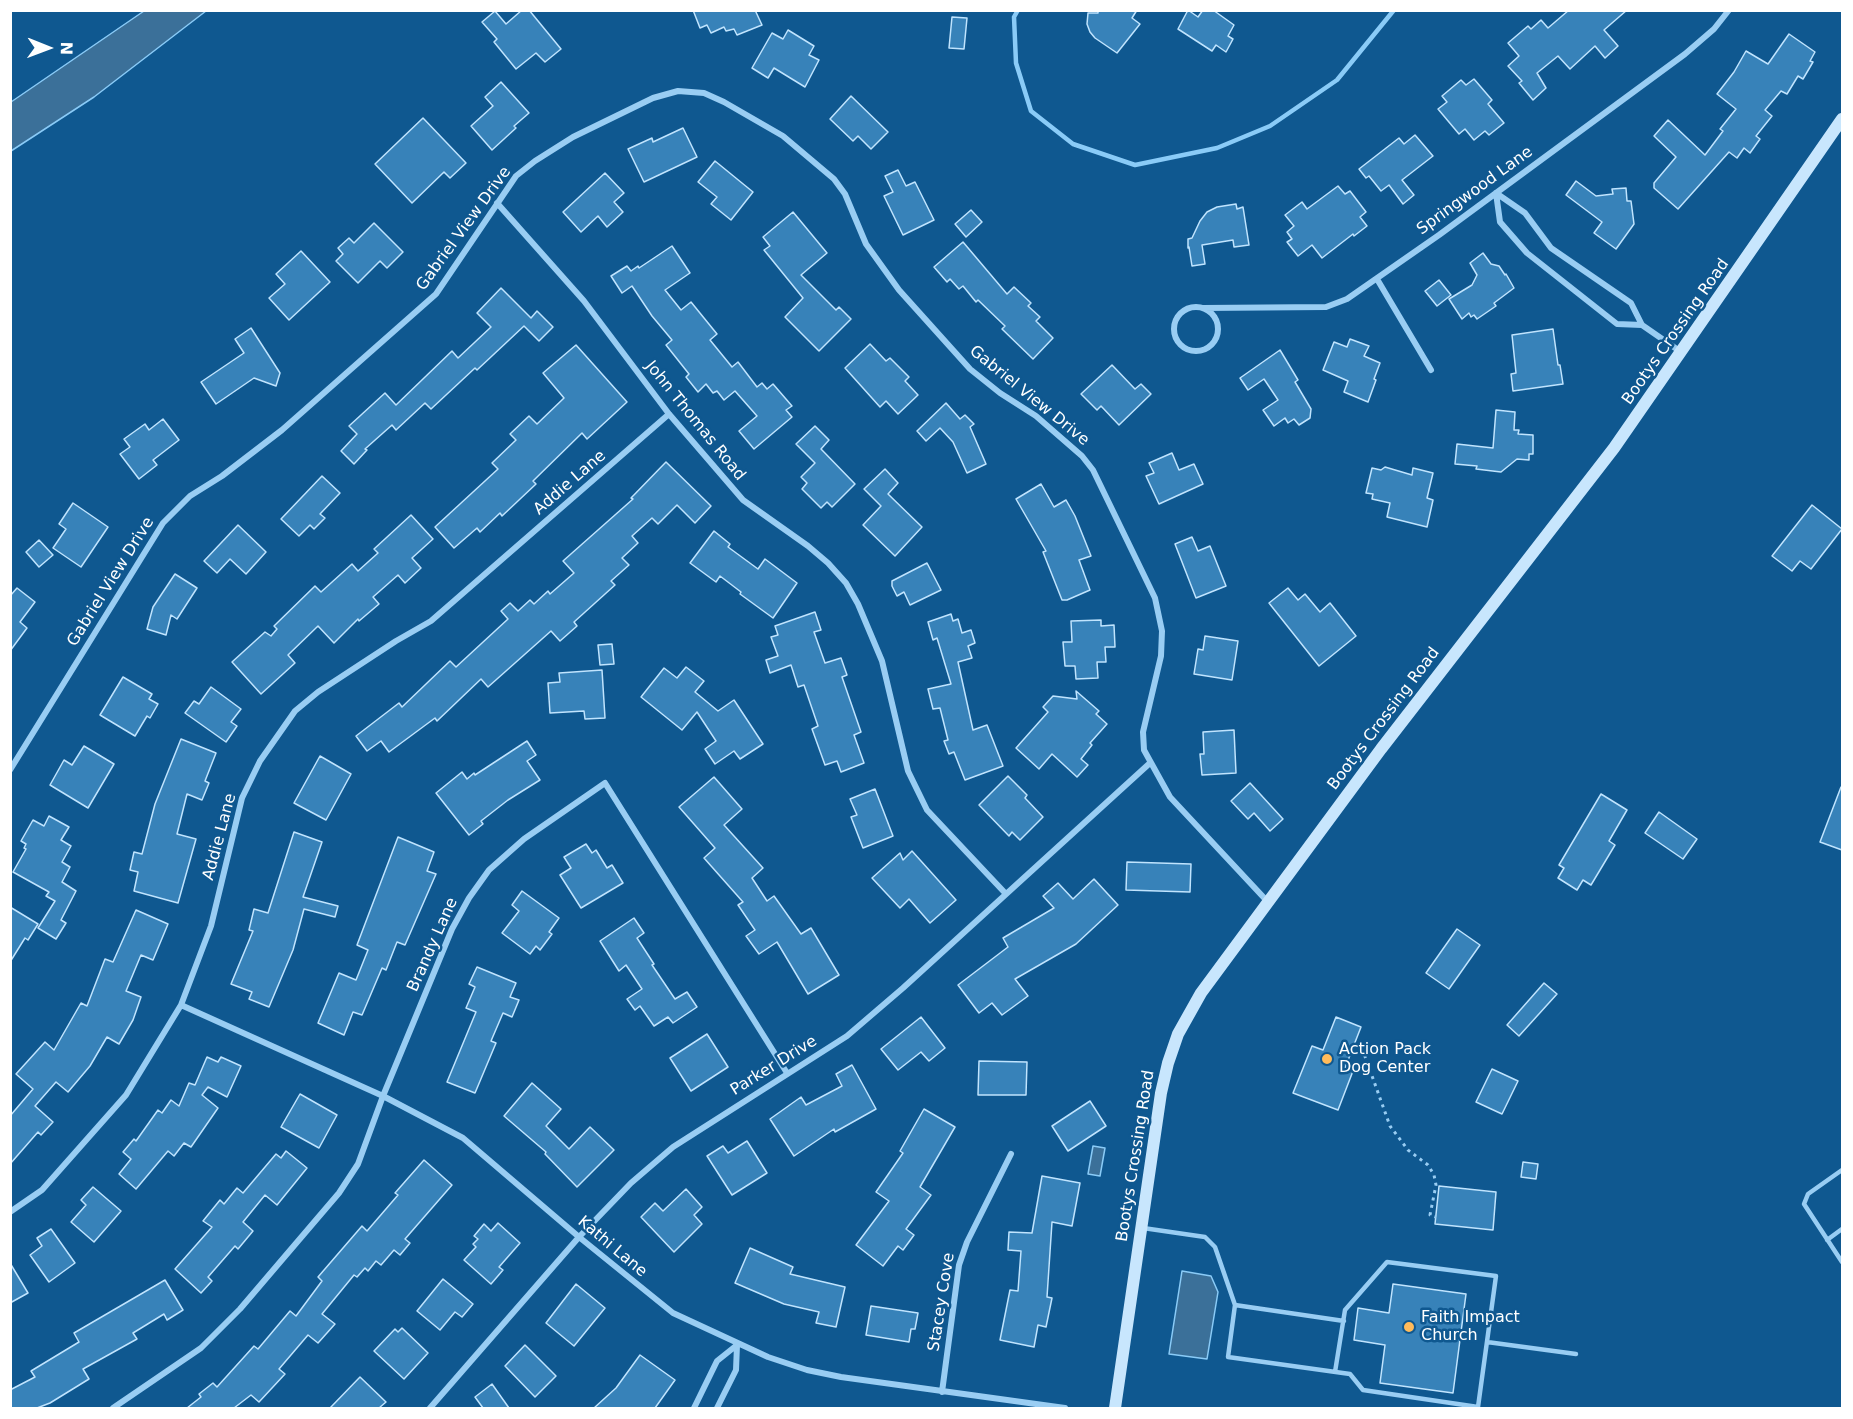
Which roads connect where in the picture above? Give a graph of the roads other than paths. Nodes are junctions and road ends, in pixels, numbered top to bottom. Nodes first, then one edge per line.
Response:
1 (1729, 10) edge
2 (1842, 119) edge
3 (1496, 193) junction
4 (497, 203) junction
5 (1377, 279) junction
6 (1203, 308) junction
7 (1642, 325) junction
8 (1682, 353) junction
9 (1431, 370) dead end
10 (669, 414) junction
11 (1150, 763) junction
12 (10, 770) edge
13 (1006, 894) junction
14 (1267, 901) junction
15 (181, 1005) junction
16 (787, 1073) junction
17 (383, 1096) junction
18 (1011, 1154) dead end
19 (1842, 1170) edge
20 (10, 1212) edge
21 (1140, 1227) junction
22 (1842, 1229) edge
23 (579, 1237) junction
24 (1827, 1240) junction
25 (1842, 1262) edge
26 (1235, 1305) junction
27 (1344, 1321) junction
28 (1487, 1342) junction
29 (737, 1345) junction
30 (1576, 1354) dead end
31 (1335, 1372) junction
32 (942, 1392) junction
33 (113, 1408) edge
34 (430, 1408) edge
35 (694, 1408) edge
36 (717, 1408) edge
37 (1065, 1408) edge
38 (1115, 1408) edge

1 - 3 street, Springwood Lane
2 - 8 street, Bootys Crossing Road
3 - 5 street, Springwood Lane
3 - 7 street
3 - 7 street
4 - 10 street, John Thomas Road
4 - 11 street, Gabriel View Drive
4 - 12 street, Gabriel View Drive
5 - 6 street, Springwood Lane
5 - 9 street
6 - 6 street, Springwood Lane
7 - 8 street
8 - 14 street, Bootys Crossing Road
10 - 13 street, John Thomas Road
10 - 15 street, Addie Lane
11 - 13 street, Parker Drive
11 - 14 street, Gabriel View Drive
13 - 16 street, Parker Drive
14 - 21 street, Bootys Crossing Road
15 - 17 street, Kathi Lane
15 - 20 street, Addie Lane
16 - 17 street, Brandy Lane
16 - 23 street, Parker Drive
17 - 23 street, Kathi Lane
17 - 33 street, Brandy Lane
18 - 32 street, Stacey Cove
19 - 24 lane
21 - 26 lane
21 - 38 street, Bootys Crossing Road
22 - 24 lane
23 - 29 street, Kathi Lane
23 - 34 street, Parker Drive
24 - 25 lane
26 - 27 lane
26 - 31 lane
27 - 28 lane
27 - 31 lane
28 - 30 lane
28 - 31 lane
29 - 32 street, Kathi Lane
29 - 35 street
29 - 36 street
32 - 37 street, Kathi Lane

